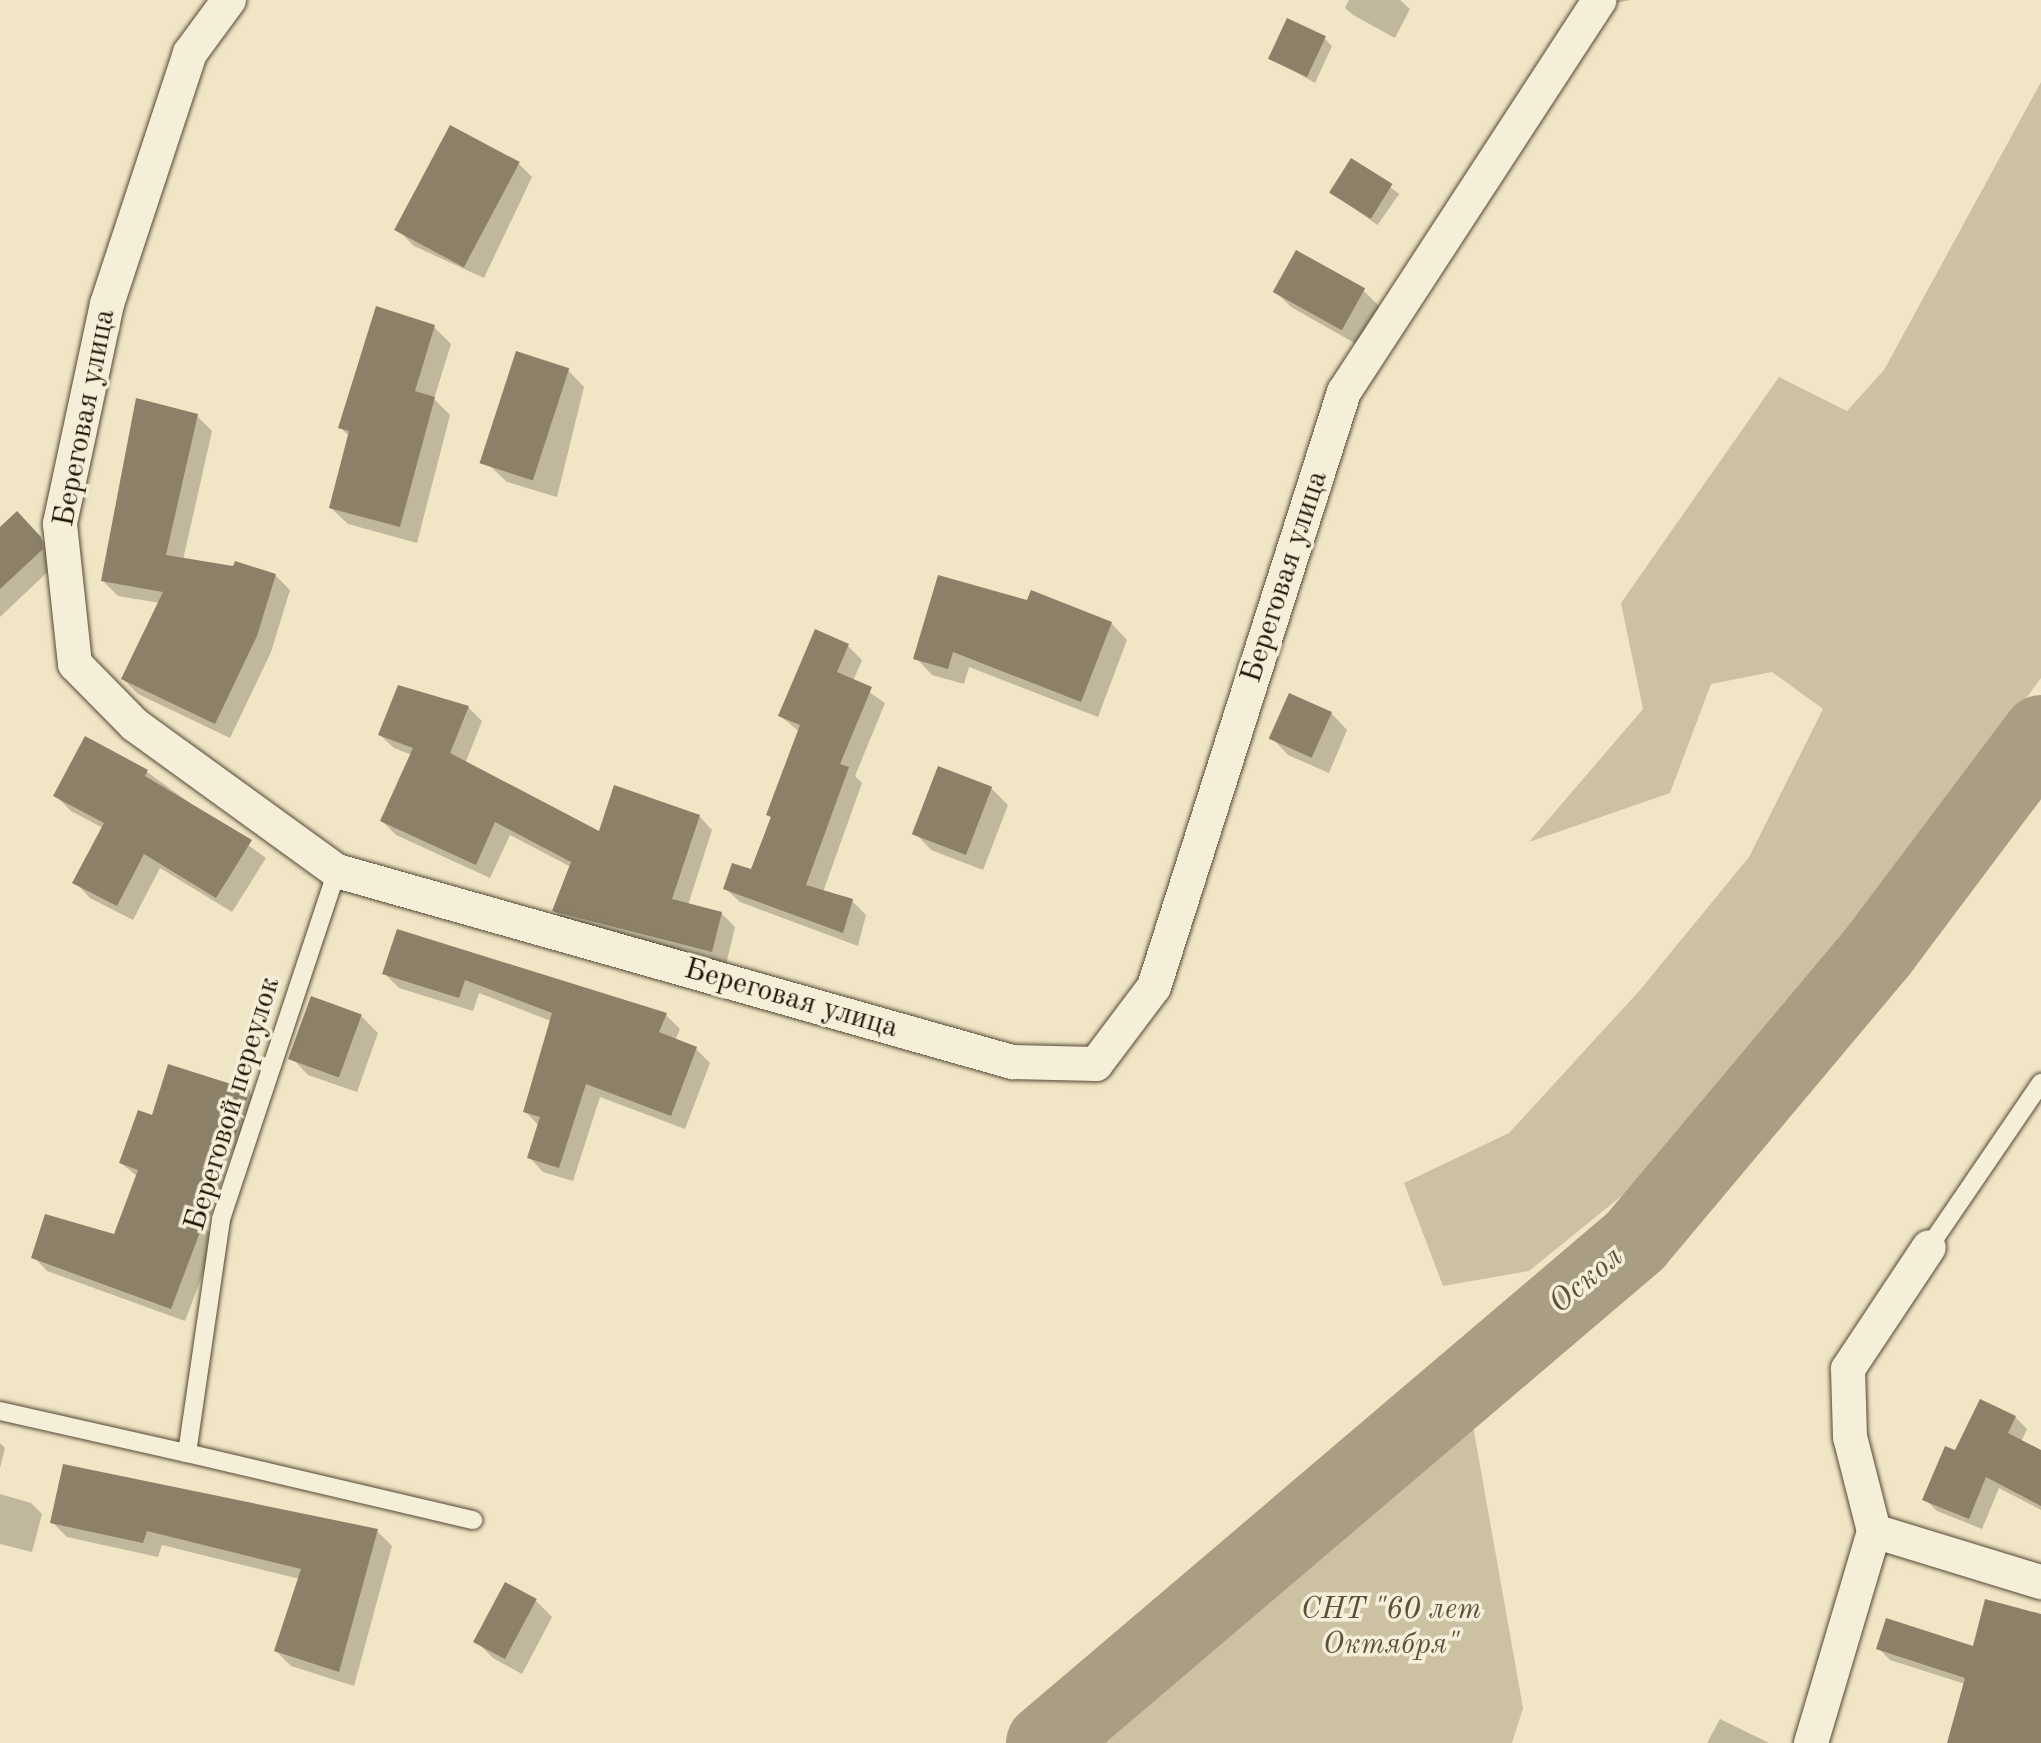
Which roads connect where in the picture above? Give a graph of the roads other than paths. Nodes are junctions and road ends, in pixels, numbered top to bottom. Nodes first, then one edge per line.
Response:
1 (229, 0) edge
2 (1600, 0) edge
3 (337, 871) junction
4 (2041, 1083) edge
5 (1929, 1247) joint
6 (0, 1411) edge
7 (187, 1453) junction
8 (473, 1520) dead end
9 (1874, 1531) junction
10 (2041, 1582) edge
11 (1811, 1743) edge

1 - 3 street, Береговая улица
2 - 3 street, Береговая улица
3 - 7 lane, Береговой переулок
4 - 5 lane
5 - 9 street
6 - 7 lane
7 - 8 lane
9 - 10 street
9 - 11 street

